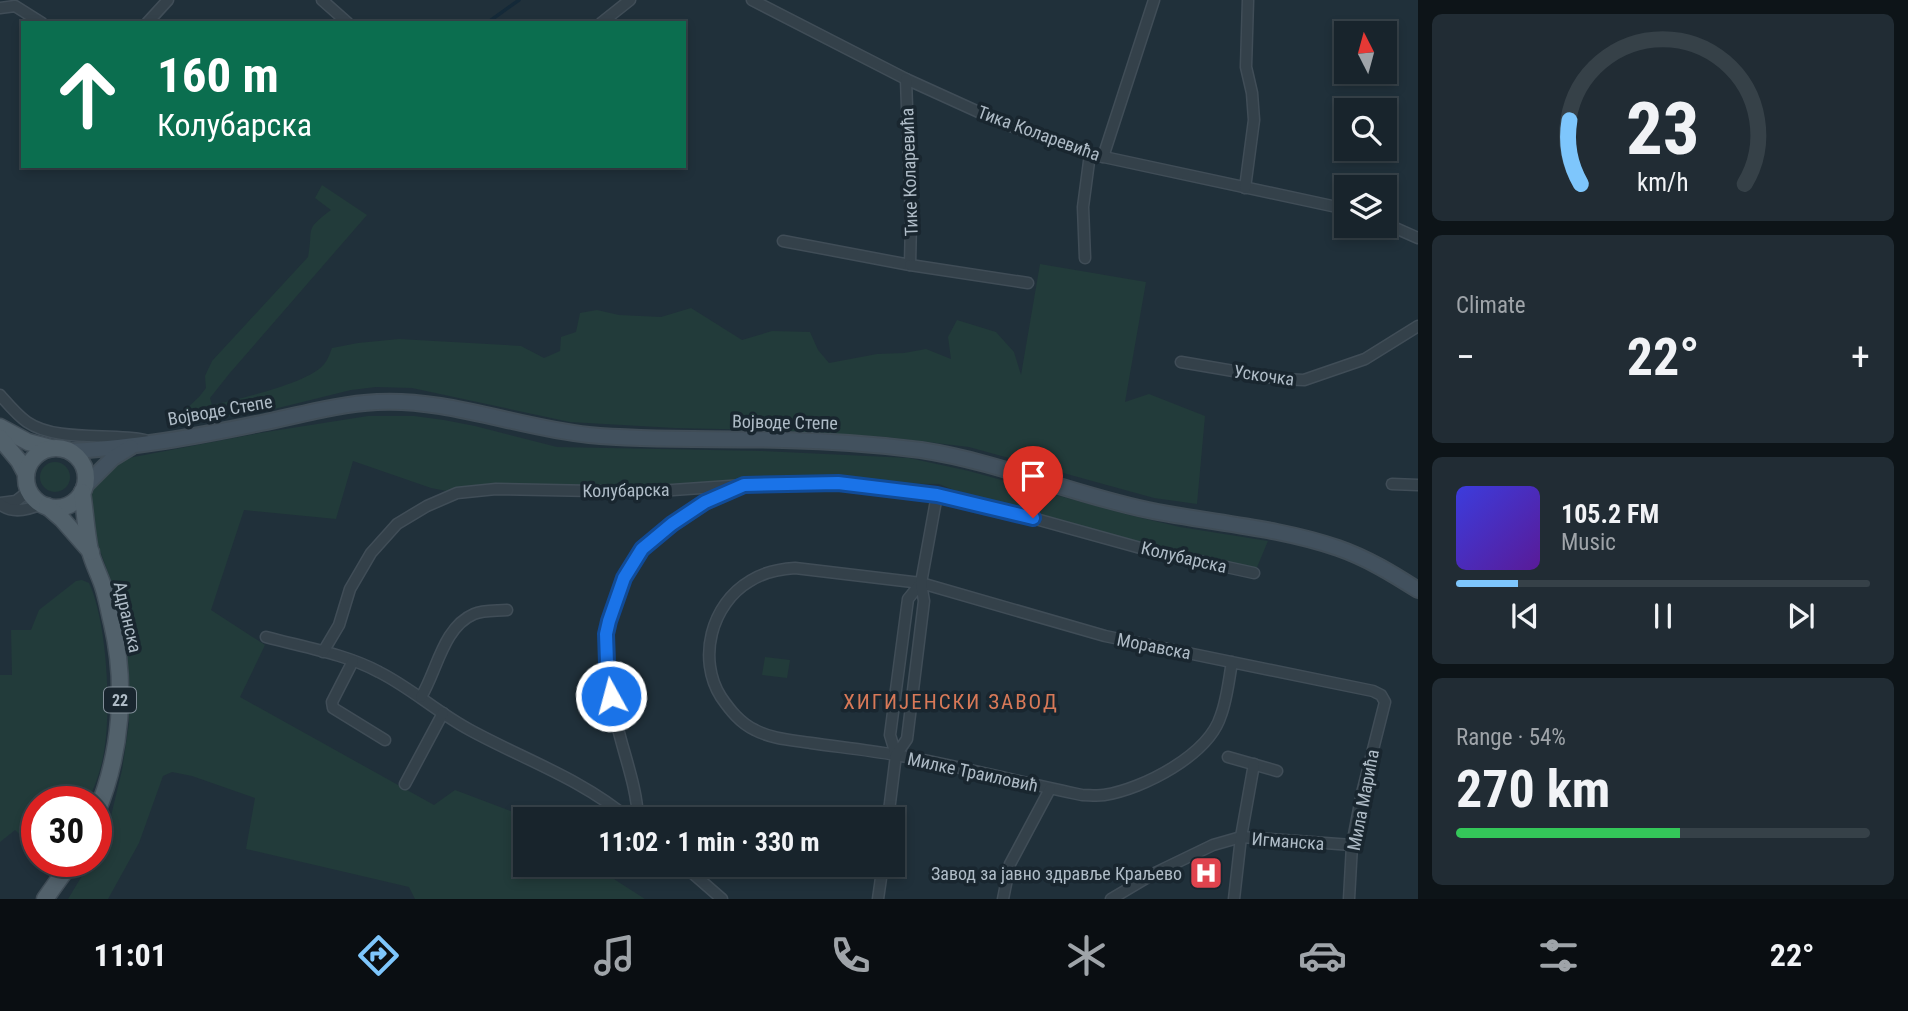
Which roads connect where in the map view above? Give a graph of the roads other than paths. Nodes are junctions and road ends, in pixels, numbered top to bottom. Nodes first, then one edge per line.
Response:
1 (168, 0) edge
2 (322, 0) edge
3 (630, 0) edge
4 (752, 0) edge
5 (1154, 0) edge
6 (1248, 0) edge
7 (0, 8) edge
8 (39, 21) edge
9 (149, 21) edge
10 (346, 21) edge
11 (604, 21) edge
12 (906, 79) junction
13 (1090, 154) junction
14 (1103, 157) junction
15 (1245, 188) junction
16 (1334, 207) edge
17 (1397, 229) edge
18 (1418, 238) edge
19 (783, 241) dead end
20 (1085, 258) dead end
21 (910, 265) junction
22 (1028, 283) dead end
23 (1418, 327) edge
24 (1181, 362) dead end
25 (0, 395) edge
26 (0, 427) edge
27 (0, 438) edge
28 (153, 442) junction
29 (136, 444) junction
30 (51, 448) junction
31 (69, 451) junction
32 (26, 474) junction
33 (1392, 484) dead end
34 (744, 485) junction
35 (1418, 485) edge
36 (83, 489) junction
37 (29, 491) junction
38 (937, 495) junction
39 (0, 503) edge
40 (44, 505) junction
41 (90, 552) junction
42 (1254, 573) dead end
43 (921, 583) junction
44 (1418, 590) edge
45 (507, 611) dead end
46 (266, 636) dead end
47 (323, 652) junction
48 (354, 661) junction
49 (1232, 662) junction
50 (421, 697) junction
51 (1385, 702) joint
52 (443, 713) junction
53 (385, 740) dead end
54 (896, 755) junction
55 (1228, 757) dead end
56 (1254, 764) junction
57 (1277, 771) dead end
58 (405, 784) dead end
59 (106, 786) edge
60 (1050, 789) junction
61 (611, 807) edge
62 (638, 807) edge
63 (890, 807) edge
64 (1241, 837) junction
65 (1352, 845) junction
66 (61, 877) edge
67 (697, 877) edge
68 (881, 877) edge
69 (45, 899) edge
70 (722, 899) edge
71 (878, 899) edge
72 (1003, 899) edge
73 (1111, 899) edge
74 (1234, 899) edge
75 (1349, 899) edge

1 - 9 street
2 - 10 street
3 - 11 street
4 - 12 street, Тика Коларевића
5 - 14 street
6 - 15 street
7 - 8 street
12 - 13 street, Тика Коларевића
12 - 21 street, Тике Коларевића
13 - 14 street, Тика Коларевића
13 - 20 street
14 - 15 street, Тика Коларевића
15 - 16 street, Тика Коларевића
17 - 18 street
19 - 21 street, Тике Коларевића
21 - 22 street, Тике Коларевића
23 - 24 street, Ускочка
25 - 28 street
26 - 30 main road
27 - 32 main road
28 - 29 street, Војводе Степе
28 - 44 street, Војводе Степе
29 - 31 street, Војводе Степе
29 - 36 street, Војводе Степе
30 - 31 main road
30 - 32 main road
31 - 36 main road, 22
32 - 37 main road
33 - 35 street
34 - 38 street, Колубарска
34 - 47 street, Колубарска
34 - 62 street
36 - 40 main road
36 - 41 main road, Адранска / 22
37 - 39 street
37 - 40 main road, 22
38 - 42 street, Колубарска
38 - 43 street
39 - 40 street
40 - 41 main road, Адранска / 22
41 - 59 main road, Адранска / 22
43 - 49 street, Моравска
43 - 54 street
43 - 54 street
43 - 54 street, Моравска
45 - 50 street
46 - 47 street
47 - 48 street
48 - 50 street
48 - 53 street
49 - 51 street, Моравска
49 - 60 street, Милке Траиловић
50 - 52 street
51 - 65 street, Мила Марића
52 - 58 street
52 - 61 street
54 - 60 street, Милке Траиловић
54 - 63 street
55 - 56 street
56 - 57 street
56 - 64 street
60 - 72 street, Милке Траиловић
64 - 65 street, Игманска
64 - 73 street, Игманска
64 - 74 street
65 - 75 street, Мила Марића
66 - 69 main road
67 - 70 street
68 - 71 street

